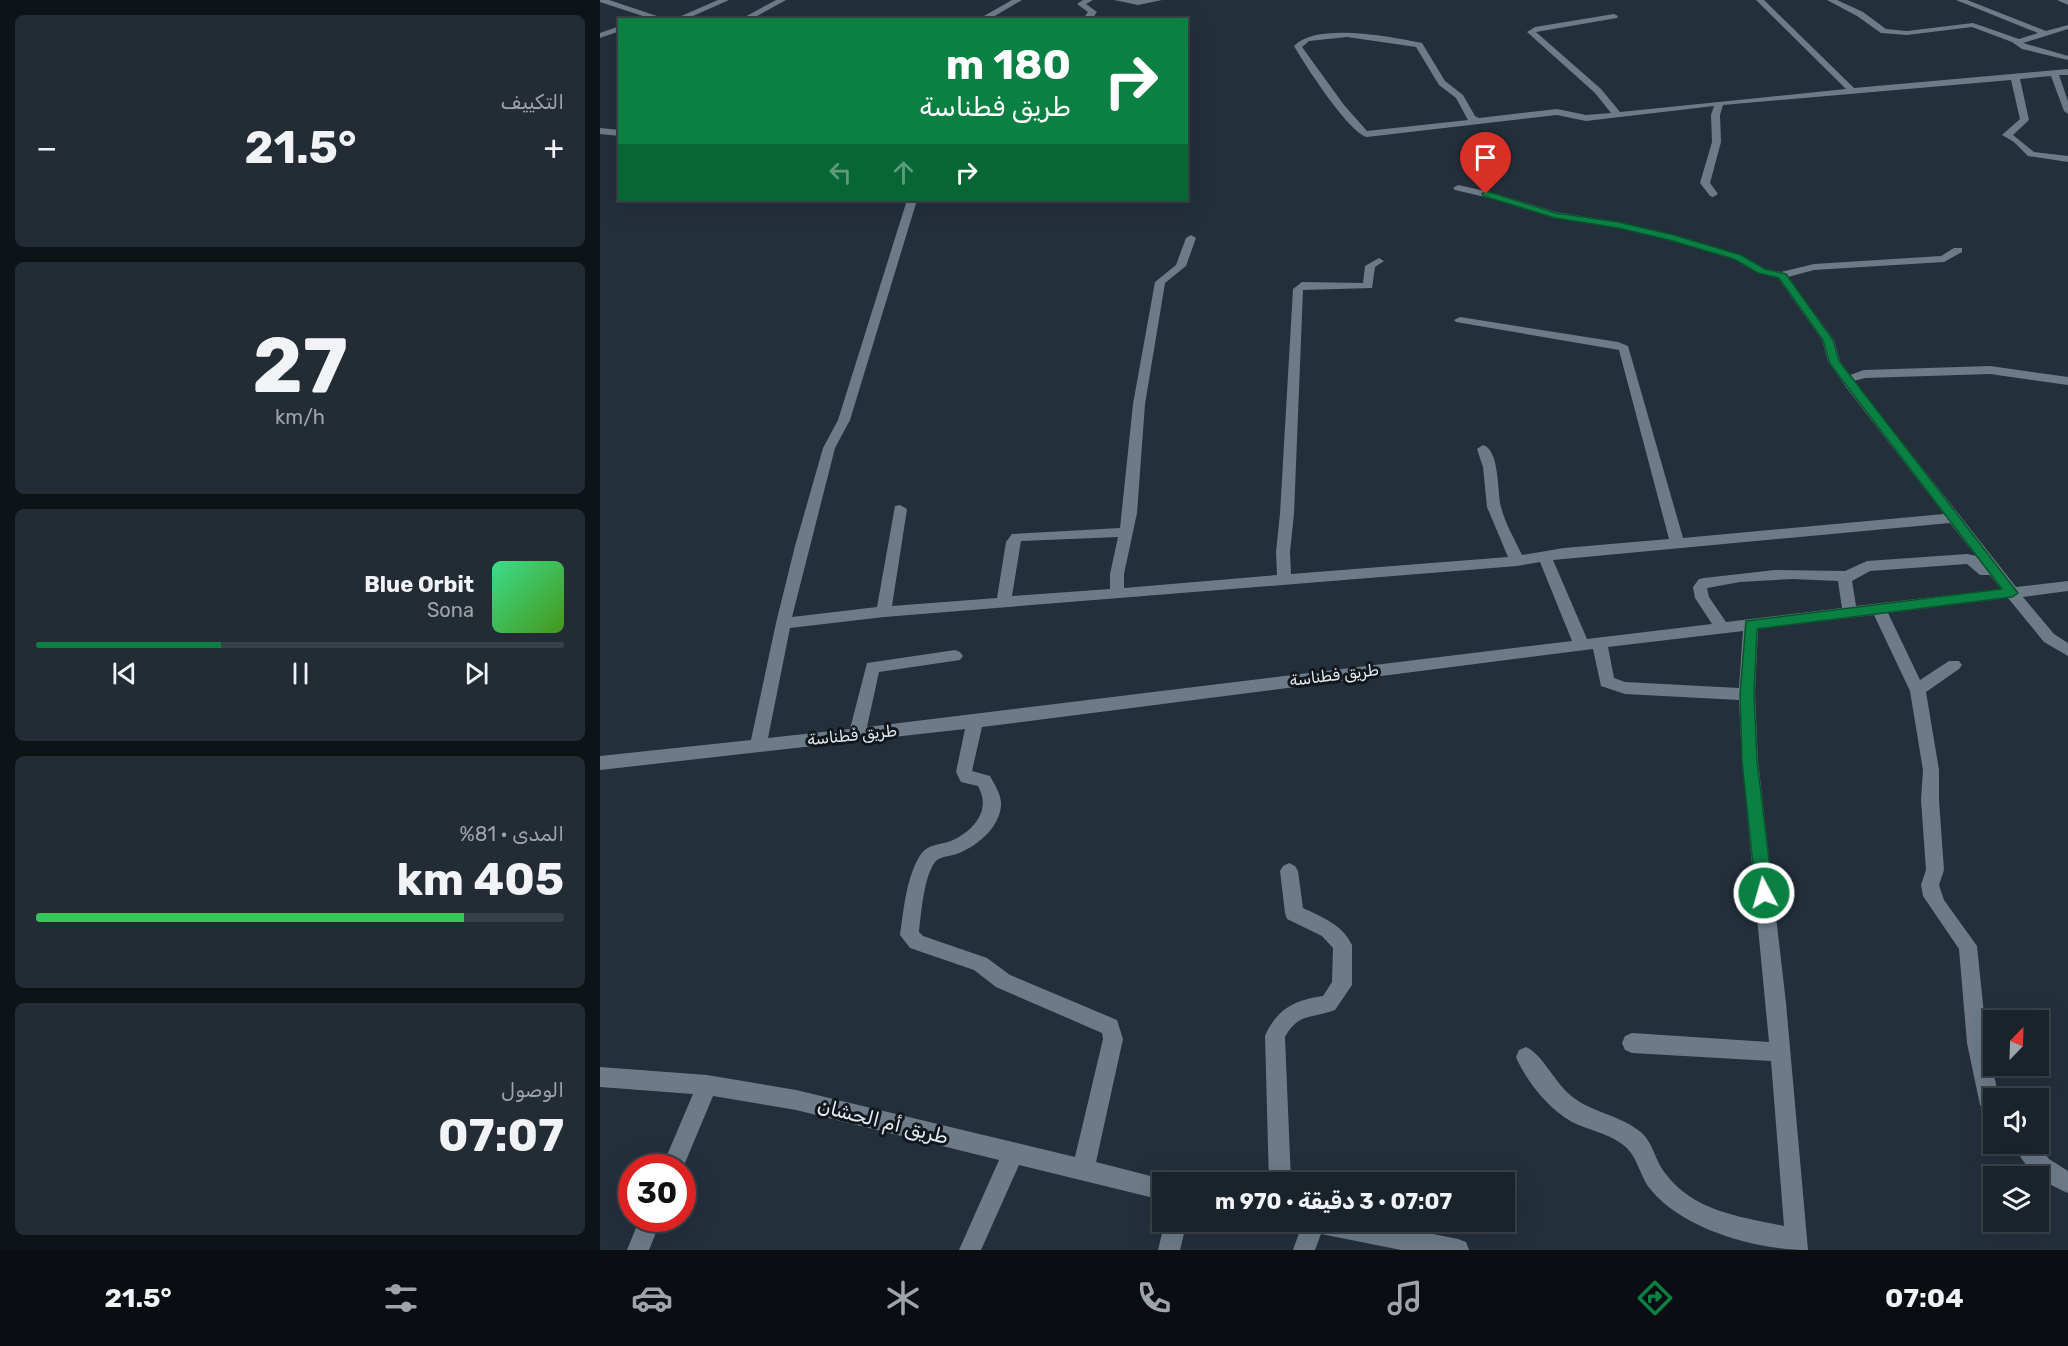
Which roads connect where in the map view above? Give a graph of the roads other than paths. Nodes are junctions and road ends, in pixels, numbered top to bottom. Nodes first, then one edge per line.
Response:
1 (601, 0) edge
2 (725, 0) edge
3 (782, 0) edge
4 (1018, 0) edge
5 (1089, 0) edge
6 (1111, 0) edge
7 (1119, 0) edge
8 (1158, 0) edge
9 (1760, 0) edge
10 (1831, 0) edge
11 (1960, 0) edge
12 (2061, 0) edge
13 (2068, 3) edge
14 (1614, 16) dead end
15 (644, 18) edge
16 (681, 18) edge
17 (747, 18) edge
18 (985, 18) edge
19 (1088, 18) edge
20 (2068, 27) edge
21 (618, 29) edge
22 (2045, 33) junction
23 (600, 36) edge
24 (2018, 41) junction
25 (2068, 58) edge
26 (2068, 72) edge
27 (2055, 73) junction
28 (2013, 76) junction
29 (1852, 91) junction
30 (2065, 95) edge
31 (1720, 103) junction
32 (2068, 111) edge
33 (1617, 114) junction
34 (1477, 121) junction
35 (600, 131) edge
36 (618, 133) edge
37 (2068, 159) edge
38 (1458, 188) dead end
39 (1713, 194) dead end
40 (912, 201) edge
41 (1191, 238) dead end
42 (1958, 250) dead end
43 (1379, 261) dead end
44 (1782, 276) junction
45 (1460, 320) dead end
46 (1849, 379) junction
47 (2068, 381) edge
48 (1483, 449) dead end
49 (900, 509) dead end
50 (1953, 518) junction
51 (1126, 532) junction
52 (1677, 543) junction
53 (1545, 557) junction
54 (1517, 561) junction
55 (1847, 576) junction
56 (1284, 580) junction
57 (2068, 586) edge
58 (2005, 593) junction
59 (1117, 595) junction
60 (1004, 603) junction
61 (1879, 609) junction
62 (884, 612) junction
63 (1850, 612) junction
64 (783, 623) junction
65 (1751, 625) junction
66 (1723, 628) junction
67 (1600, 644) junction
68 (1582, 646) junction
69 (2068, 650) edge
70 (955, 656) dead end
71 (1954, 665) dead end
72 (1918, 691) junction
73 (1747, 694) junction
74 (975, 722) junction
75 (857, 735) junction
76 (759, 746) junction
77 (600, 764) edge
78 (1289, 871) dead end
79 (1632, 1043) dead end
80 (1780, 1052) junction
81 (1526, 1057) dead end
82 (600, 1077) edge
83 (707, 1085) junction
84 (1986, 1088) edge
85 (1014, 1152) junction
86 (678, 1154) edge
87 (2030, 1154) edge
88 (1083, 1170) junction
89 (1280, 1172) edge
90 (2068, 1182) edge
91 (1152, 1187) edge
92 (645, 1232) edge
93 (1173, 1232) edge
94 (1309, 1232) edge
95 (1367, 1232) edge
96 (1796, 1244) edge
97 (638, 1250) edge
98 (970, 1250) edge
99 (1169, 1250) edge
100 (1304, 1250) edge
101 (1458, 1250) edge

1 - 15 street
2 - 16 street
3 - 17 street
4 - 18 street
5 - 19 street
6 - 7 street
7 - 8 street
9 - 29 street
10 - 24 street
11 - 22 street
12 - 13 street
14 - 33 street
20 - 22 street
21 - 23 street
22 - 24 street
24 - 25 street
26 - 27 street
27 - 28 street
27 - 30 street
28 - 29 street
28 - 37 street
29 - 31 street
30 - 32 street
31 - 33 street
31 - 39 street
33 - 34 street
34 - 34 street
35 - 36 street
38 - 44 street
40 - 64 street
41 - 51 street
42 - 44 street
43 - 56 street
44 - 46 street
45 - 52 street
46 - 47 street
46 - 50 street
48 - 54 street
49 - 62 street
50 - 52 street
50 - 58 street
51 - 59 street
51 - 60 street
52 - 53 street
53 - 54 street
53 - 68 street
54 - 56 street
55 - 58 street
55 - 63 street
55 - 66 street
56 - 59 street
57 - 58 street, طريق فطناسة
58 - 61 street, طريق فطناسة
58 - 69 street
59 - 60 street
60 - 62 street
61 - 63 street, طريق فطناسة
61 - 72 street
62 - 64 street
63 - 65 street, طريق فطناسة
64 - 76 street
65 - 66 street, طريق فطناسة
65 - 73 street
66 - 67 street, طريق فطناسة
67 - 68 street, طريق فطناسة
67 - 73 street
68 - 74 street, طريق فطناسة
70 - 75 street
71 - 72 street
72 - 84 street
73 - 80 street
74 - 75 street, طريق فطناسة
74 - 88 street
75 - 76 street, طريق فطناسة
76 - 77 street, طريق فطناسة
78 - 89 street
79 - 80 street
80 - 96 street
81 - 96 street
82 - 83 street, طريق أم الحشان
83 - 85 street, طريق أم الحشان
83 - 86 street
85 - 88 street, طريق أم الحشان
85 - 98 street
87 - 90 street
88 - 91 street, طريق أم الحشان
92 - 97 street
93 - 99 street
94 - 100 street
95 - 101 street

